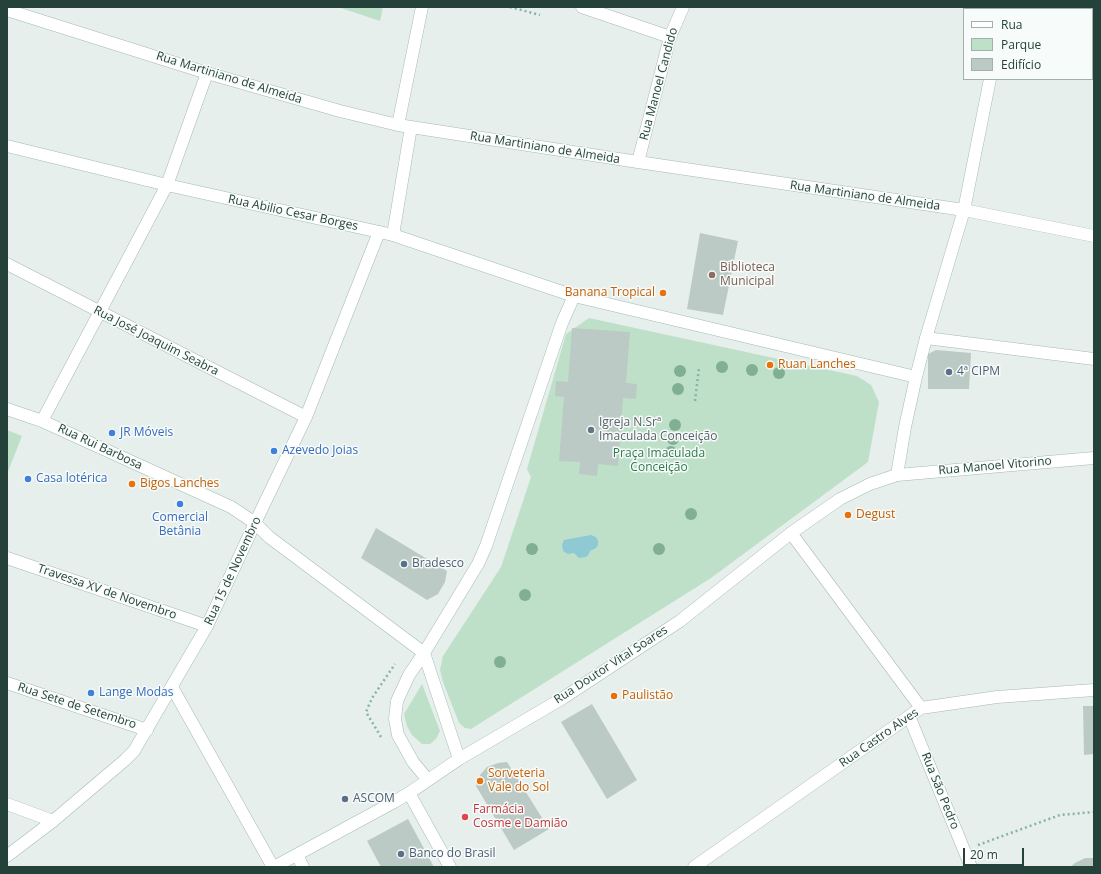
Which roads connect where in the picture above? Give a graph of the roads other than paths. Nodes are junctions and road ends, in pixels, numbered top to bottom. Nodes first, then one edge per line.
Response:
1 (422, 7) edge
2 (582, 7) edge
3 (683, 7) edge
4 (1064, 7) edge
5 (1004, 8) edge
6 (7, 10) edge
7 (670, 37) junction
8 (208, 73) junction
9 (990, 80) edge
10 (398, 125) junction
11 (411, 127) junction
12 (7, 146) edge
13 (638, 162) junction
14 (167, 185) junction
15 (964, 210) junction
16 (379, 232) junction
17 (393, 235) junction
18 (1094, 236) edge
19 (7, 264) edge
20 (574, 296) junction
21 (99, 312) junction
22 (926, 338) junction
23 (1094, 359) edge
24 (916, 377) junction
25 (7, 408) edge
26 (306, 417) junction
27 (42, 421) junction
28 (1094, 458) edge
29 (897, 474) junction
30 (255, 523) junction
31 (791, 533) junction
32 (7, 558) edge
33 (207, 626) junction
34 (424, 653) junction
35 (7, 683) edge
36 (172, 687) junction
37 (1094, 690) edge
38 (920, 708) junction
39 (909, 716) junction
40 (147, 730) junction
41 (459, 759) junction
42 (428, 780) junction
43 (409, 793) junction
44 (7, 804) edge
45 (53, 821) junction
46 (297, 855) junction
47 (7, 856) edge
48 (273, 867) edge
49 (303, 867) edge
50 (450, 867) edge
51 (694, 867) edge
52 (971, 867) edge

1 - 10 street
2 - 7 street
3 - 7 street, Rua Manoel Candido
4 - 5 street
6 - 8 street, Rua Martiniano de Almeida
7 - 13 street, Rua Manoel Candido
8 - 10 street, Rua Martiniano de Almeida
8 - 14 street
9 - 15 street
10 - 11 street, Rua Martiniano de Almeida
11 - 13 street, Rua Martiniano de Almeida
11 - 17 street
12 - 14 street, Rua Abilio Cesar Borges
13 - 15 street, Rua Martiniano de Almeida
14 - 16 street, Rua Abilio Cesar Borges
14 - 21 street
15 - 18 street, Rua Martiniano de Almeida
15 - 22 street
16 - 17 street, Rua Abilio Cesar Borges
16 - 26 street, Rua 15 de Novembro
17 - 20 street, Rua Abilio Cesar Borges
19 - 21 street, Rua José Joaquim Seabra
20 - 24 street, Rua Abilio Cesar Borges
20 - 34 street
21 - 26 street, Rua José Joaquim Seabra
21 - 27 street
22 - 23 street
22 - 24 street
24 - 29 street
25 - 27 street, Rua Rui Barbosa
26 - 30 street, Rua 15 de Novembro
27 - 30 street, Rua Rui Barbosa
28 - 29 street, Rua Manoel Vitorino
29 - 31 street, Rua Doutor Vital Soares
30 - 33 street, Rua 15 de Novembro
30 - 34 street, Rua Rui Barbosa
31 - 38 street
31 - 41 street, Rua Doutor Vital Soares
32 - 33 street, Travessa XV de Novembro
33 - 36 street, Rua 15 de Novembro
34 - 41 street
34 - 42 street
35 - 40 street, Rua Sete de Setembro
36 - 40 street, Rua 15 de Novembro
36 - 48 street
37 - 38 street, Rua Castro Alves
38 - 39 street, Rua Castro Alves
39 - 51 street, Rua Castro Alves
39 - 52 street, Rua São Pedro
40 - 45 street, Rua 15 de Novembro
41 - 42 street, Rua Doutor Vital Soares
42 - 43 street, Rua Doutor Vital Soares
43 - 46 street, Rua Doutor Vital Soares
43 - 50 street
44 - 45 street
45 - 47 street, Rua 15 de Novembro
46 - 48 street, Rua Doutor Vital Soares
46 - 49 street

